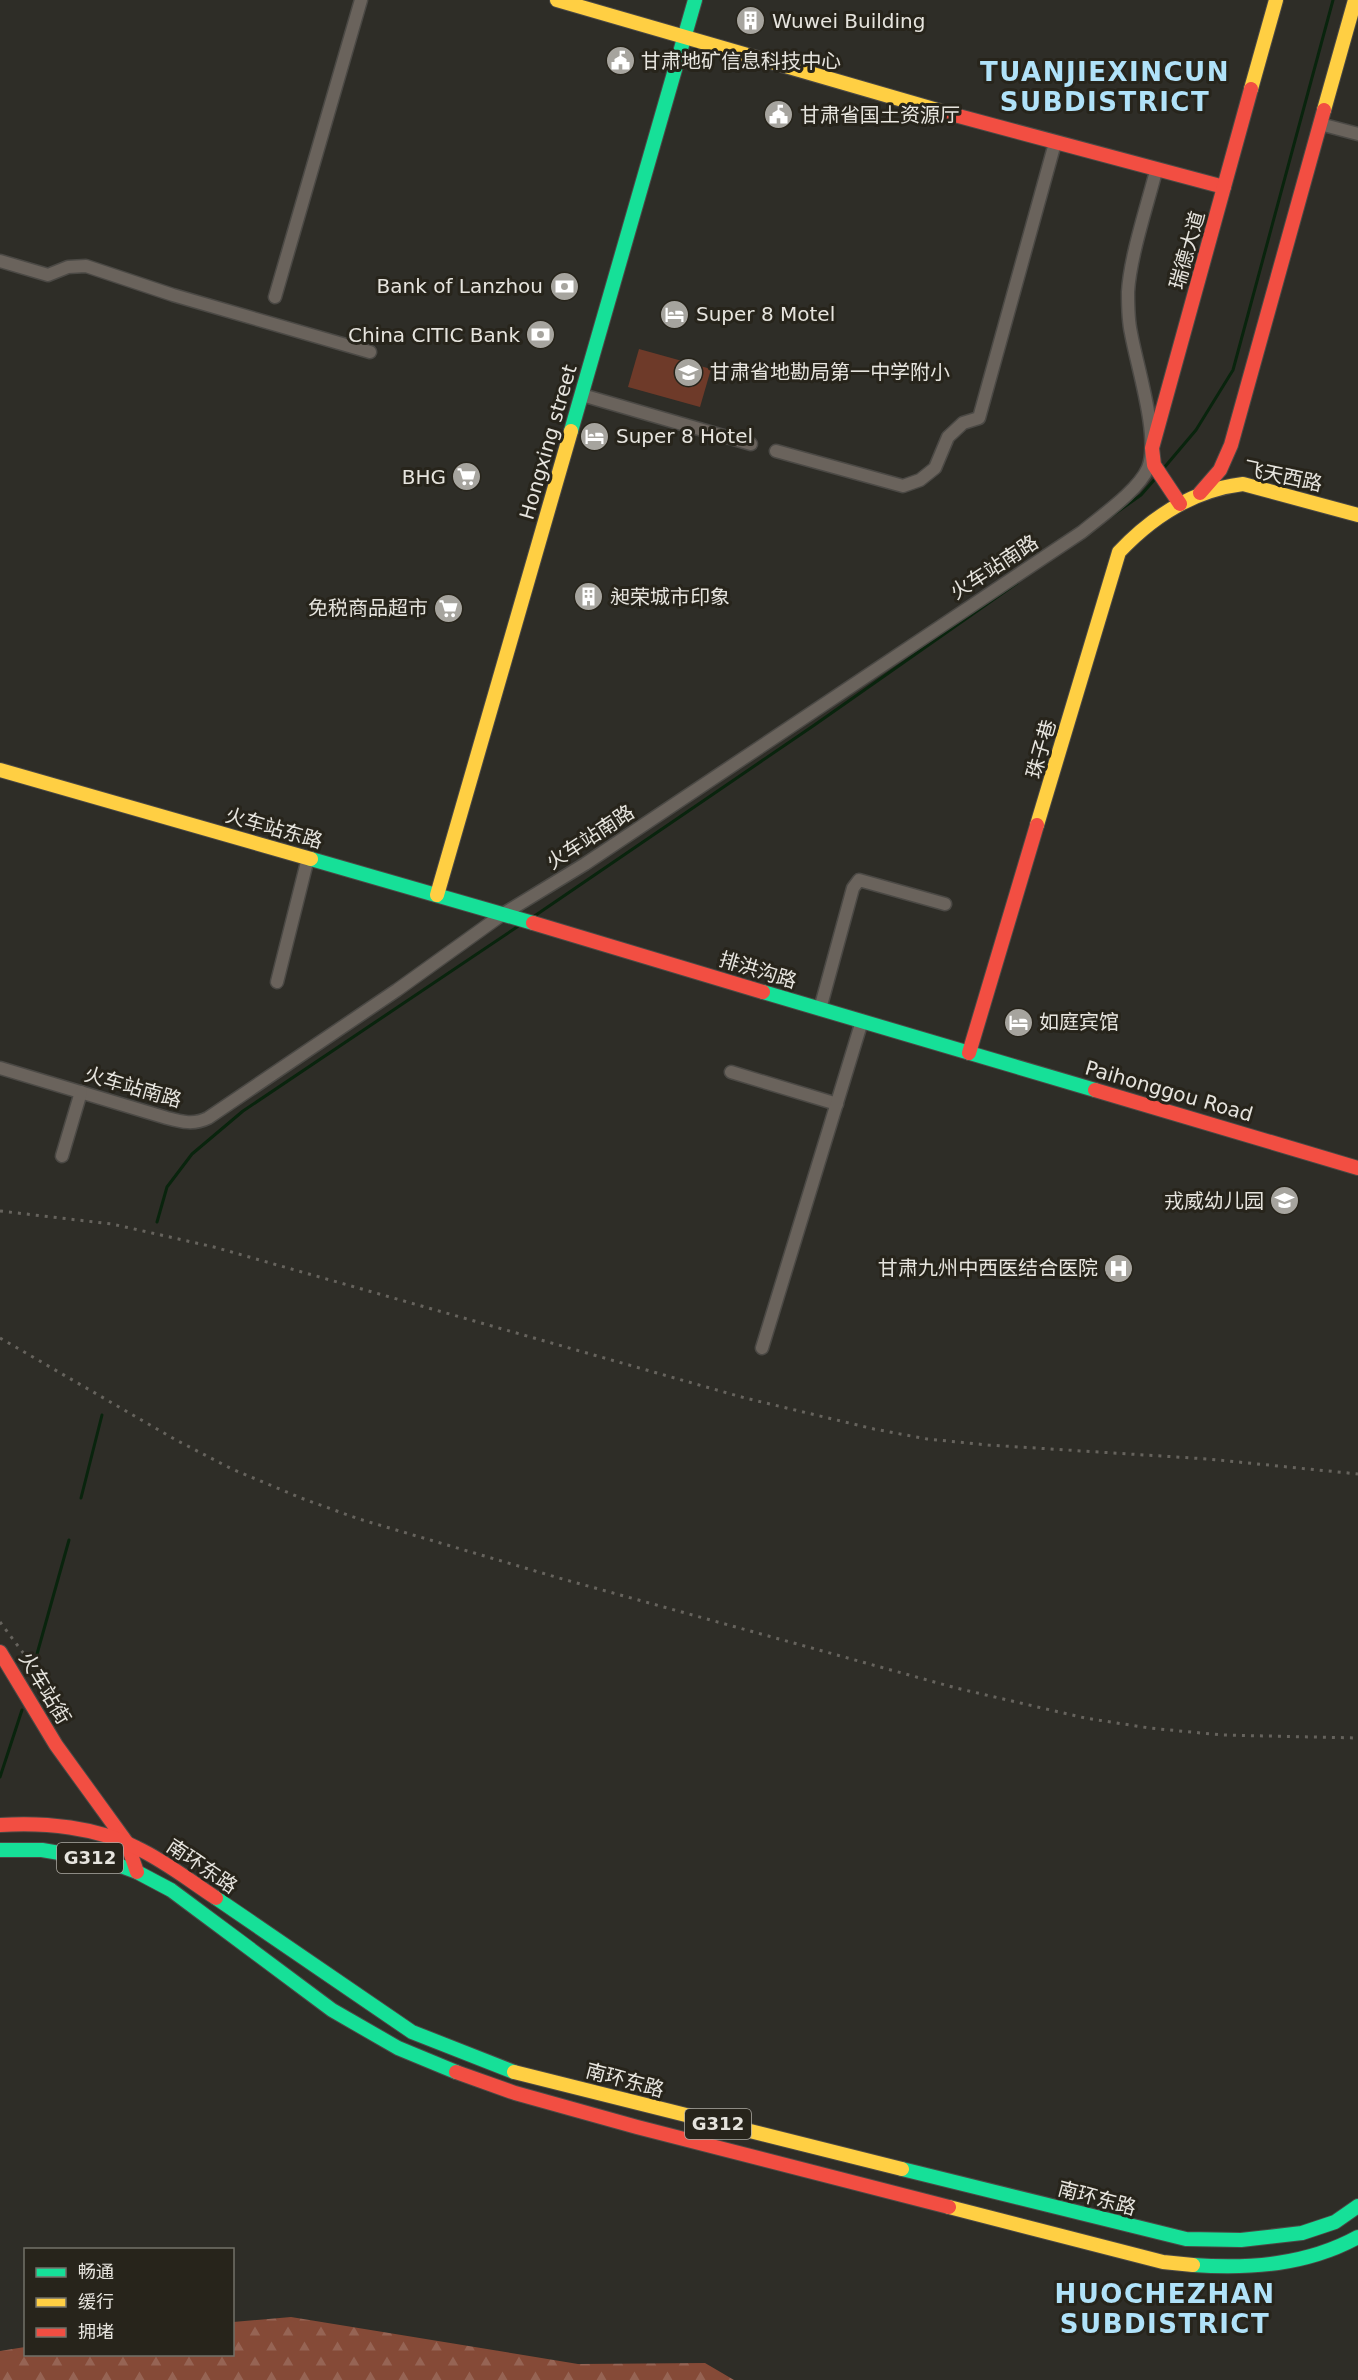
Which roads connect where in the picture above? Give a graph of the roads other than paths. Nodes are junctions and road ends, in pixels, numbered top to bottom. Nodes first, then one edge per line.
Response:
1 (361, 0) edge
2 (557, 0) edge
3 (695, 0) edge
4 (1276, 0) edge
5 (1355, 0) edge
6 (684, 38) junction
7 (1320, 124) junction
8 (1358, 134) edge
9 (1055, 142) junction
10 (1156, 171) junction
11 (1224, 188) junction
12 (0, 261) edge
13 (275, 297) dead end
14 (370, 352) dead end
15 (582, 395) junction
16 (751, 444) dead end
17 (1152, 448) junction
18 (776, 451) dead end
19 (1200, 493) junction
20 (1180, 504) junction
21 (1358, 514) edge
22 (0, 770) edge
23 (308, 858) junction
24 (437, 895) junction
25 (945, 904) dead end
26 (507, 916) junction
27 (536, 924) joint
28 (277, 982) dead end
29 (820, 1009) junction
30 (862, 1021) junction
31 (969, 1053) junction
32 (0, 1068) edge
33 (731, 1072) dead end
34 (81, 1092) junction
35 (837, 1104) junction
36 (62, 1156) dead end
37 (1358, 1168) edge
38 (762, 1348) dead end
39 (0, 1652) edge
40 (0, 1825) edge
41 (127, 1843) junction
42 (0, 1850) edge
43 (137, 1872) junction
44 (1358, 2206) edge
45 (1358, 2237) edge

1 - 13 street
2 - 6 main road
3 - 6 main road, Hongxing street
4 - 11 main road, 瑞德大道
5 - 7 main road
6 - 9 main road
6 - 15 main road, Hongxing street
7 - 8 street
7 - 19 main road
9 - 10 main road
9 - 18 street
10 - 11 main road
10 - 17 street
11 - 17 main road, 瑞德大道
12 - 14 street
15 - 16 street
15 - 24 main road, Hongxing street
17 - 20 main road, 瑞德大道
17 - 26 street, 火车站南路
19 - 20 main road, 珠子巷
19 - 21 main road, 飞天西路
20 - 31 main road, 珠子巷
22 - 23 main road, 火车站东路
23 - 24 main road, 火车站东路
23 - 28 street
24 - 26 main road, 火车站东路
25 - 29 street
26 - 27 main road, 火车站东路
26 - 34 street, 火车站南路
27 - 29 main road, 排洪沟路
29 - 30 main road, 排洪沟路
30 - 31 main road, 排洪沟路
30 - 35 street
31 - 37 main road, Paihonggou Road
32 - 34 street, 火车站南路
33 - 35 street
34 - 36 street
35 - 38 street
39 - 41 main road, 火车站街
40 - 41 main road, 南环东路 / G312
41 - 43 main road
41 - 44 main road, 南环东路 / G312
42 - 43 main road, 南环东路 / G312
43 - 45 main road, 南环东路 / G312

